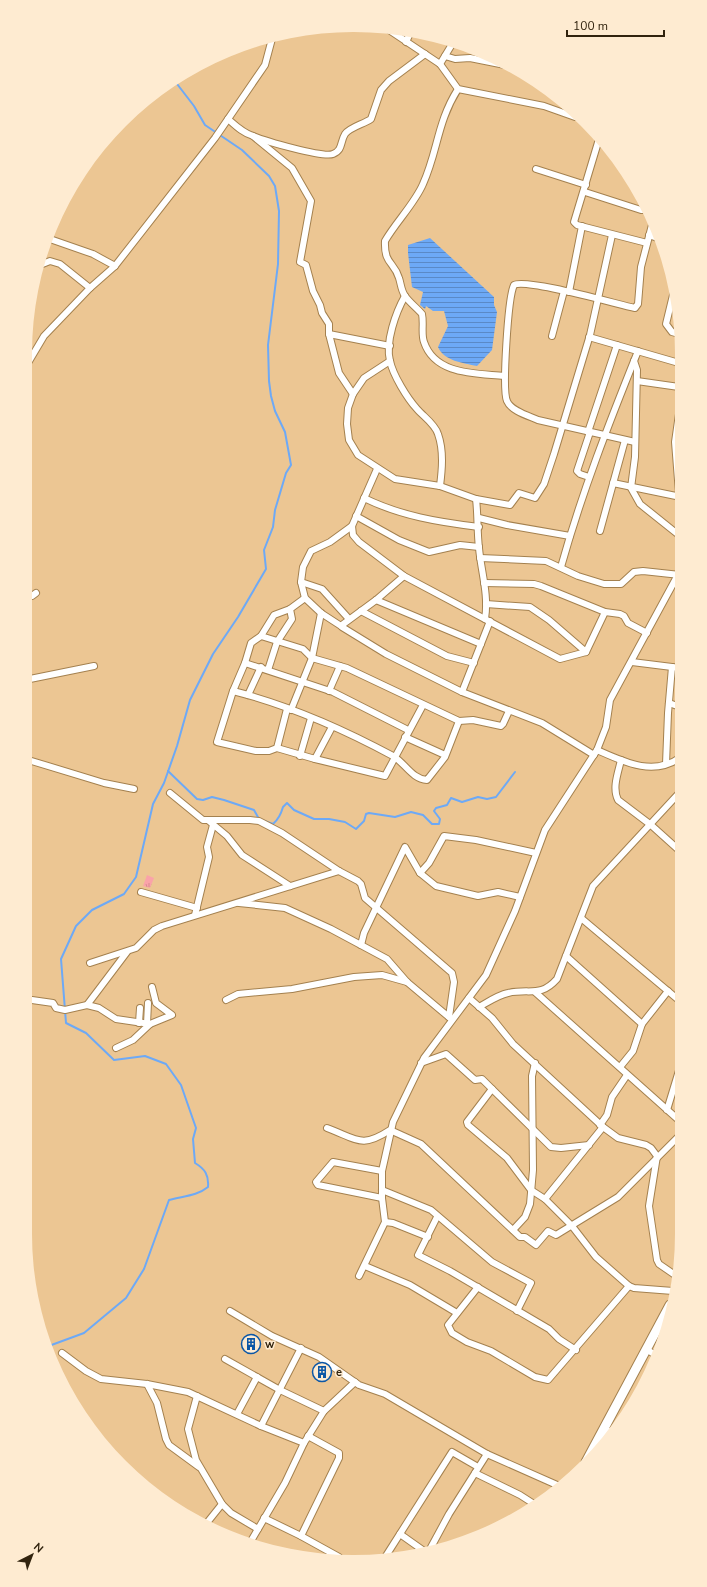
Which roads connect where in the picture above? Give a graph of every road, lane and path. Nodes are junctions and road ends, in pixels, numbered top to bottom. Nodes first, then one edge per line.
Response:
1 (396, 35) edge
2 (408, 37) edge
3 (406, 42) junction
4 (271, 43) edge
5 (450, 47) edge
6 (425, 54) junction
7 (445, 56) junction
8 (489, 62) edge
9 (440, 64) junction
10 (458, 89) junction
11 (563, 110) edge
12 (228, 119) junction
13 (253, 136) junction
14 (597, 145) edge
15 (536, 169) dead end
16 (585, 188) junction
17 (641, 210) edge
18 (582, 226) junction
19 (651, 229) edge
20 (612, 234) junction
21 (649, 235) junction
22 (653, 237) edge
23 (53, 240) edge
24 (647, 243) junction
25 (45, 263) edge
26 (115, 266) junction
27 (90, 288) junction
28 (567, 291) junction
29 (405, 296) junction
30 (599, 300) junction
31 (671, 304) edge
32 (674, 333) edge
33 (329, 334) junction
34 (552, 336) dead end
35 (589, 337) junction
36 (617, 345) junction
37 (390, 346) junction
38 (638, 351) junction
39 (32, 356) edge
40 (390, 361) junction
41 (634, 361) junction
42 (675, 362) edge
43 (504, 376) junction
44 (637, 381) junction
45 (675, 386) edge
46 (353, 394) junction
47 (562, 425) junction
48 (589, 432) junction
49 (604, 436) junction
50 (625, 440) junction
51 (635, 442) junction
52 (378, 469) junction
53 (589, 477) junction
54 (612, 483) junction
55 (440, 486) junction
56 (631, 488) junction
57 (675, 496) edge
58 (364, 498) junction
59 (476, 499) junction
60 (356, 516) junction
61 (479, 518) junction
62 (352, 526) junction
63 (479, 527) junction
64 (600, 531) dead end
65 (675, 532) edge
66 (570, 536) junction
67 (479, 547) junction
68 (480, 558) junction
69 (561, 567) junction
70 (675, 573) edge
71 (404, 576) junction
72 (675, 580) edge
73 (301, 582) junction
74 (484, 583) junction
75 (36, 593) dead end
76 (32, 596) edge
77 (305, 598) junction
78 (376, 600) junction
79 (486, 604) junction
80 (290, 608) junction
81 (361, 611) junction
82 (605, 612) junction
83 (320, 613) junction
84 (349, 619) junction
85 (487, 620) junction
86 (341, 626) junction
87 (647, 633) junction
88 (261, 636) junction
89 (277, 642) junction
90 (481, 644) junction
91 (586, 652) junction
92 (312, 658) junction
93 (474, 662) junction
94 (632, 662) junction
95 (245, 663) junction
96 (94, 666) dead end
97 (340, 666) junction
98 (672, 667) junction
99 (675, 667) edge
100 (261, 668) junction
101 (268, 670) junction
102 (32, 679) edge
103 (302, 681) junction
104 (233, 691) junction
105 (329, 691) junction
106 (462, 692) junction
107 (248, 695) junction
108 (669, 703) junction
109 (423, 705) junction
110 (675, 705) edge
111 (289, 710) junction
112 (509, 711) junction
113 (311, 718) junction
114 (458, 721) junction
115 (332, 727) junction
116 (408, 730) junction
117 (405, 737) junction
118 (277, 748) junction
119 (596, 753) junction
120 (445, 755) junction
121 (300, 756) junction
122 (394, 757) junction
123 (315, 759) junction
124 (621, 760) junction
125 (32, 761) edge
126 (675, 761) edge
127 (666, 764) junction
128 (134, 789) dead end
129 (170, 793) dead end
130 (675, 798) edge
131 (211, 823) junction
132 (651, 824) junction
133 (675, 846) edge
134 (536, 853) junction
135 (339, 871) junction
136 (420, 873) junction
137 (290, 886) junction
138 (141, 892) dead end
139 (520, 897) junction
140 (236, 903) junction
141 (197, 908) junction
142 (376, 908) junction
143 (195, 916) junction
144 (581, 918) junction
145 (361, 945) junction
146 (127, 952) junction
147 (566, 956) junction
148 (90, 963) dead end
149 (407, 982) junction
150 (152, 987) dead end
151 (668, 991) junction
152 (535, 992) junction
153 (675, 997) edge
154 (469, 998) junction
155 (32, 1000) edge
156 (226, 1000) dead end
157 (148, 1003) dead end
158 (87, 1005) junction
159 (479, 1007) junction
160 (140, 1008) dead end
161 (451, 1018) junction
162 (139, 1023) junction
163 (148, 1024) junction
164 (642, 1024) junction
165 (116, 1048) dead end
166 (422, 1063) junction
167 (535, 1063) junction
168 (620, 1068) junction
169 (627, 1075) junction
170 (675, 1085) edge
171 (492, 1089) junction
172 (667, 1110) junction
173 (675, 1117) edge
174 (602, 1126) junction
175 (327, 1128) dead end
176 (532, 1128) junction
177 (390, 1130) junction
178 (675, 1140) edge
179 (589, 1145) junction
180 (658, 1156) junction
181 (382, 1171) junction
182 (382, 1190) junction
183 (531, 1190) junction
184 (382, 1198) junction
185 (545, 1199) junction
186 (437, 1217) junction
187 (385, 1222) junction
188 (572, 1226) junction
189 (513, 1230) junction
190 (428, 1238) junction
191 (365, 1266) junction
192 (672, 1274) edge
193 (359, 1276) dead end
194 (629, 1286) junction
195 (478, 1287) junction
196 (670, 1291) edge
197 (230, 1311) dead end
198 (517, 1311) junction
199 (456, 1313) junction
200 (664, 1316) edge
201 (301, 1348) junction
202 (647, 1348) junction
203 (576, 1350) junction
204 (653, 1352) edge
205 (62, 1353) dead end
206 (225, 1359) dead end
207 (257, 1377) junction
208 (355, 1382) junction
209 (147, 1384) junction
210 (280, 1390) junction
211 (197, 1396) junction
212 (324, 1410) junction
213 (237, 1414) junction
214 (262, 1426) junction
215 (603, 1430) junction
216 (607, 1431) edge
217 (308, 1436) junction
218 (304, 1443) junction
219 (595, 1445) edge
220 (487, 1454) junction
221 (200, 1468) junction
222 (477, 1470) junction
223 (555, 1484) edge
224 (531, 1502) edge
225 (222, 1504) junction
226 (264, 1518) junction
227 (209, 1521) edge
228 (258, 1529) junction
229 (400, 1534) junction
230 (301, 1536) junction
231 (252, 1538) edge
232 (432, 1545) edge
233 (420, 1548) edge
234 (326, 1550) junction
235 (325, 1553) edge
236 (388, 1553) edge
237 (334, 1554) edge

1 - 3 street
2 - 3 street
3 - 6 street
4 - 12 street
5 - 7 street
6 - 9 street
6 - 13 street
7 - 8 street
7 - 9 street
9 - 10 street
10 - 11 street
10 - 29 street
12 - 13 street
12 - 26 street
13 - 33 street
14 - 16 street
15 - 16 street
16 - 17 street
16 - 18 street
18 - 20 street
18 - 28 street
19 - 21 street
20 - 24 street
20 - 30 street
21 - 22 street
21 - 24 street
23 - 26 street
24 - 30 street
25 - 27 street
26 - 27 street
27 - 39 street
28 - 30 street
28 - 34 street
28 - 43 street
29 - 37 street
29 - 43 street
30 - 35 street
31 - 32 street
33 - 37 street
33 - 46 street
35 - 36 street
35 - 47 street
36 - 38 street
36 - 48 street
37 - 40 street
38 - 41 street
38 - 42 street
40 - 46 street
40 - 55 street
41 - 44 street
41 - 49 street
43 - 47 street
44 - 45 street
44 - 51 street
46 - 52 street
47 - 48 street
47 - 59 street
48 - 49 street
48 - 53 street
49 - 50 street
49 - 53 street
50 - 51 street
50 - 54 street
51 - 56 street
52 - 55 street
52 - 58 street
53 - 66 street
54 - 56 street
54 - 64 street
55 - 59 street
56 - 57 street
56 - 65 street
58 - 60 street
58 - 63 street
59 - 61 street
60 - 62 street
60 - 67 street
61 - 63 street
61 - 66 street
62 - 71 street
62 - 73 street
63 - 67 street
66 - 69 street
67 - 68 street
68 - 69 street
68 - 74 street
69 - 70 street
71 - 78 street
71 - 85 street
72 - 87 street
73 - 77 street
73 - 84 street
74 - 79 street
74 - 82 street
75 - 76 street
77 - 80 street
77 - 83 street
78 - 81 street
78 - 90 street
79 - 85 street
79 - 91 street
80 - 88 street
80 - 89 street
81 - 84 street
81 - 93 street
82 - 87 street
82 - 91 street
83 - 86 street
83 - 92 street
84 - 86 street
85 - 90 street
85 - 91 street
86 - 106 street
87 - 94 street
88 - 89 street
88 - 95 street
89 - 92 street
89 - 101 street
90 - 93 street
92 - 97 street
92 - 103 street
93 - 106 street
94 - 98 street
94 - 119 street
95 - 100 street
95 - 104 street
96 - 102 street
97 - 105 street
97 - 109 street
98 - 99 street
98 - 108 street
100 - 101 street
100 - 107 street
101 - 103 street
103 - 105 street
103 - 111 street
104 - 107 street
104 - 118 street
105 - 116 street
106 - 112 street
107 - 111 street
108 - 110 street
108 - 127 street
109 - 114 street
109 - 116 street
111 - 113 street
111 - 118 street
112 - 114 street
112 - 119 street
113 - 115 street
113 - 121 street
114 - 120 street
115 - 122 street
115 - 123 street
116 - 117 street
117 - 120 street
117 - 122 street
118 - 121 street
119 - 124 street
119 - 134 street
120 - 122 street
121 - 123 street
122 - 123 street
124 - 127 street
124 - 132 street
125 - 128 street
126 - 127 street
129 - 131 street
130 - 132 street
131 - 135 street
131 - 137 street
131 - 141 street
132 - 133 street
132 - 144 street
134 - 136 street
134 - 139 street
135 - 137 street
135 - 142 street
136 - 139 street
136 - 142 street
137 - 140 street
138 - 141 street
139 - 154 street
140 - 143 street
140 - 145 street
141 - 143 street
142 - 145 street
142 - 161 street
143 - 146 street
144 - 147 street
144 - 151 street
145 - 149 street
146 - 148 street
146 - 158 street
147 - 152 street
147 - 164 street
149 - 156 street
149 - 161 street
150 - 163 street
151 - 153 street
151 - 164 street
152 - 159 street
152 - 168 street
154 - 159 street
154 - 161 street
155 - 158 street
157 - 163 street
158 - 162 street
159 - 167 street
160 - 162 street
161 - 166 street
162 - 163 street
163 - 165 street
164 - 168 street
166 - 171 street
166 - 177 street
167 - 174 street
167 - 176 street
168 - 169 street
169 - 172 street
169 - 174 street
170 - 172 street
171 - 176 street
171 - 183 street
172 - 173 street
174 - 179 street
174 - 180 street
175 - 177 street
176 - 179 street
176 - 183 street
177 - 181 street
177 - 189 street
178 - 180 street
179 - 185 street
180 - 188 street
180 - 192 street
181 - 182 street
181 - 184 street
182 - 184 street
182 - 186 street
183 - 185 street
183 - 189 street
184 - 187 street
185 - 188 street
186 - 190 street
186 - 198 street
187 - 190 street
187 - 191 street
188 - 189 street
188 - 194 street
190 - 195 street
191 - 193 street
191 - 199 street
194 - 196 street
194 - 203 street
195 - 198 street
195 - 199 street
197 - 201 street
198 - 203 street
199 - 203 street
200 - 202 street
201 - 208 street
201 - 210 street
202 - 204 street
202 - 215 street
205 - 209 street
206 - 207 street
207 - 210 street
207 - 213 street
208 - 212 street
208 - 220 street
209 - 211 street
209 - 221 street
210 - 212 street
210 - 214 street
211 - 213 street
211 - 221 street
212 - 217 street
213 - 214 street
214 - 218 street
215 - 216 street
215 - 219 street
217 - 218 street
217 - 230 street
218 - 226 street
220 - 222 street
220 - 223 street
221 - 225 street
222 - 224 street
222 - 229 street
222 - 232 street
225 - 227 street
225 - 228 street
226 - 228 street
226 - 230 street
228 - 231 street
229 - 233 street
229 - 236 street
230 - 234 street
234 - 235 street
234 - 237 street

